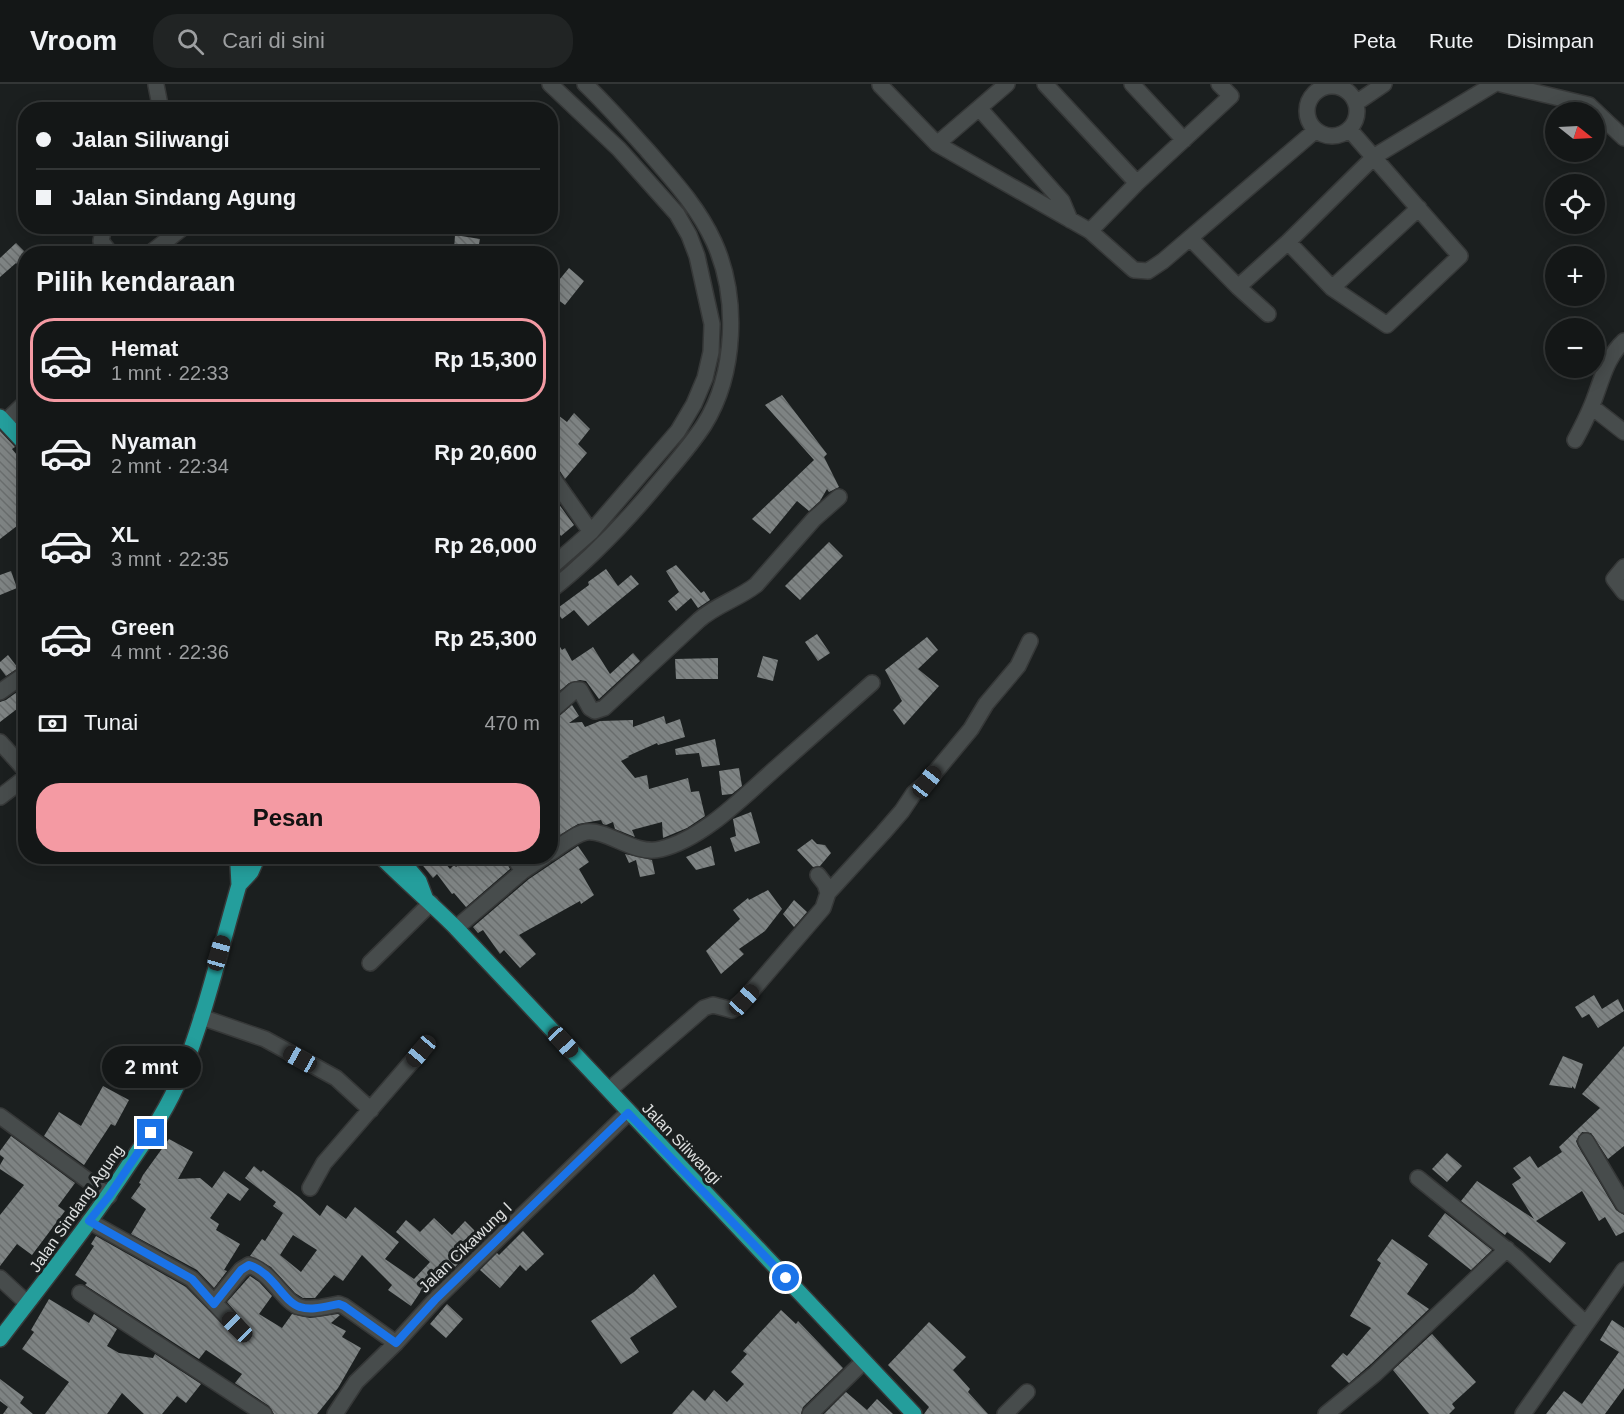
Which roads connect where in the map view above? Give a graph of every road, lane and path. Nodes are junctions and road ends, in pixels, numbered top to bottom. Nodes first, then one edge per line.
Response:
1 (550, 84) edge
2 (585, 84) edge
3 (881, 84) edge
4 (1007, 84) edge
5 (1045, 84) edge
6 (1132, 84) edge
7 (1219, 84) edge
8 (1384, 84) edge
9 (1494, 84) edge
10 (1502, 84) edge
11 (156, 86) dead end
12 (1311, 88) edge
13 (159, 102) edge
14 (1356, 102) junction
15 (979, 108) junction
16 (1349, 129) junction
17 (1316, 130) junction
18 (1624, 138) edge
19 (1184, 140) junction
20 (937, 144) junction
21 (1375, 156) junction
22 (1137, 183) junction
23 (1419, 208) junction
24 (1070, 220) junction
25 (1090, 231) junction
26 (175, 234) edge
27 (1190, 238) junction
28 (1288, 242) junction
29 (159, 246) edge
30 (1238, 286) junction
31 (1332, 288) junction
32 (1268, 314) dead end
33 (1622, 346) edge
34 (1592, 407) junction
35 (18, 408) edge
36 (2, 419) edge
37 (1624, 432) edge
38 (18, 436) edge
39 (1575, 440) dead end
40 (558, 485) edge
41 (839, 497) dead end
42 (591, 532) junction
43 (558, 561) edge
44 (558, 567) edge
45 (1624, 567) edge
46 (569, 576) junction
47 (558, 585) edge
48 (1624, 592) edge
49 (1030, 640) dead end
50 (18, 679) edge
51 (872, 683) dead end
52 (0, 692) edge
53 (558, 705) edge
54 (0, 742) edge
55 (18, 762) edge
56 (18, 783) edge
57 (0, 797) edge
58 (558, 848) edge
59 (239, 864) edge
60 (254, 864) edge
61 (388, 864) edge
62 (405, 864) edge
63 (518, 864) edge
64 (533, 864) edge
65 (523, 871) junction
66 (818, 875) dead end
67 (238, 885) junction
68 (828, 893) junction
69 (428, 900) junction
70 (456, 928) junction
71 (370, 963) dead end
72 (201, 1017) junction
73 (421, 1051) dead end
74 (609, 1090) junction
75 (371, 1110) junction
76 (628, 1113) junction
77 (0, 1116) edge
78 (1586, 1141) dead end
79 (1418, 1178) dead end
80 (309, 1188) dead end
81 (109, 1196) junction
82 (1624, 1205) edge
83 (89, 1221) junction
84 (1507, 1249) junction
85 (1624, 1270) edge
86 (0, 1278) edge
87 (80, 1293) dead end
88 (27, 1303) junction
89 (214, 1304) junction
90 (1586, 1324) junction
91 (237, 1327) dead end
92 (0, 1339) edge
93 (396, 1343) junction
94 (864, 1361) junction
95 (1027, 1392) dead end
96 (256, 1412) edge
97 (335, 1414) edge
98 (810, 1414) edge
99 (914, 1414) edge
100 (1005, 1414) edge
101 (1326, 1414) edge
102 (1523, 1414) edge

1 - 42 street
2 - 46 street
3 - 20 street
4 - 15 street
5 - 22 street
6 - 19 street
7 - 19 street
8 - 14 street
9 - 21 street
10 - 18 street
11 - 13 street
12 - 14 street
12 - 17 street
14 - 16 street
15 - 20 street
15 - 24 street
16 - 17 street
16 - 21 street
17 - 27 street
19 - 22 street
20 - 24 street
21 - 23 street
21 - 28 street
22 - 25 street
23 - 31 street
23 - 31 street
24 - 25 street
25 - 27 street
26 - 29 street
27 - 30 street
28 - 30 street
28 - 31 street
30 - 32 street
33 - 34 street
34 - 37 street
34 - 39 street
35 - 36 street
36 - 38 main road
40 - 42 street
41 - 53 street
42 - 43 street
44 - 46 street
45 - 48 street
46 - 47 street
49 - 68 street
50 - 52 street
51 - 58 street
54 - 55 street
56 - 57 street
59 - 67 main road
60 - 67 main road, Jalan Sindang Agung
61 - 69 main road, Jalan Siliwangi
62 - 69 main road, Jalan Siliwangi
63 - 65 street
64 - 65 street
65 - 70 street
66 - 68 street
67 - 72 main road, Jalan Sindang Agung
68 - 74 street
69 - 70 main road, Jalan Siliwangi
69 - 71 street
70 - 74 main road, Jalan Siliwangi
72 - 75 street
72 - 81 main road, Jalan Sindang Agung
73 - 75 street
74 - 76 main road, Jalan Siliwangi
75 - 80 street
76 - 93 street, Jalan Cikawung I
76 - 94 main road, Jalan Siliwangi
77 - 81 street
78 - 82 street
79 - 84 street
81 - 83 main road, Jalan Sindang Agung
83 - 88 main road, Jalan Sindang Agung
83 - 89 street
84 - 90 street
84 - 101 street
85 - 90 street
86 - 88 street
87 - 96 street
88 - 92 main road, Jalan Sindang Agung
89 - 91 street
89 - 93 street
90 - 102 street
93 - 97 street, Jalan Cikawung I
94 - 98 street
94 - 99 main road, Jalan Siliwangi
95 - 100 street

